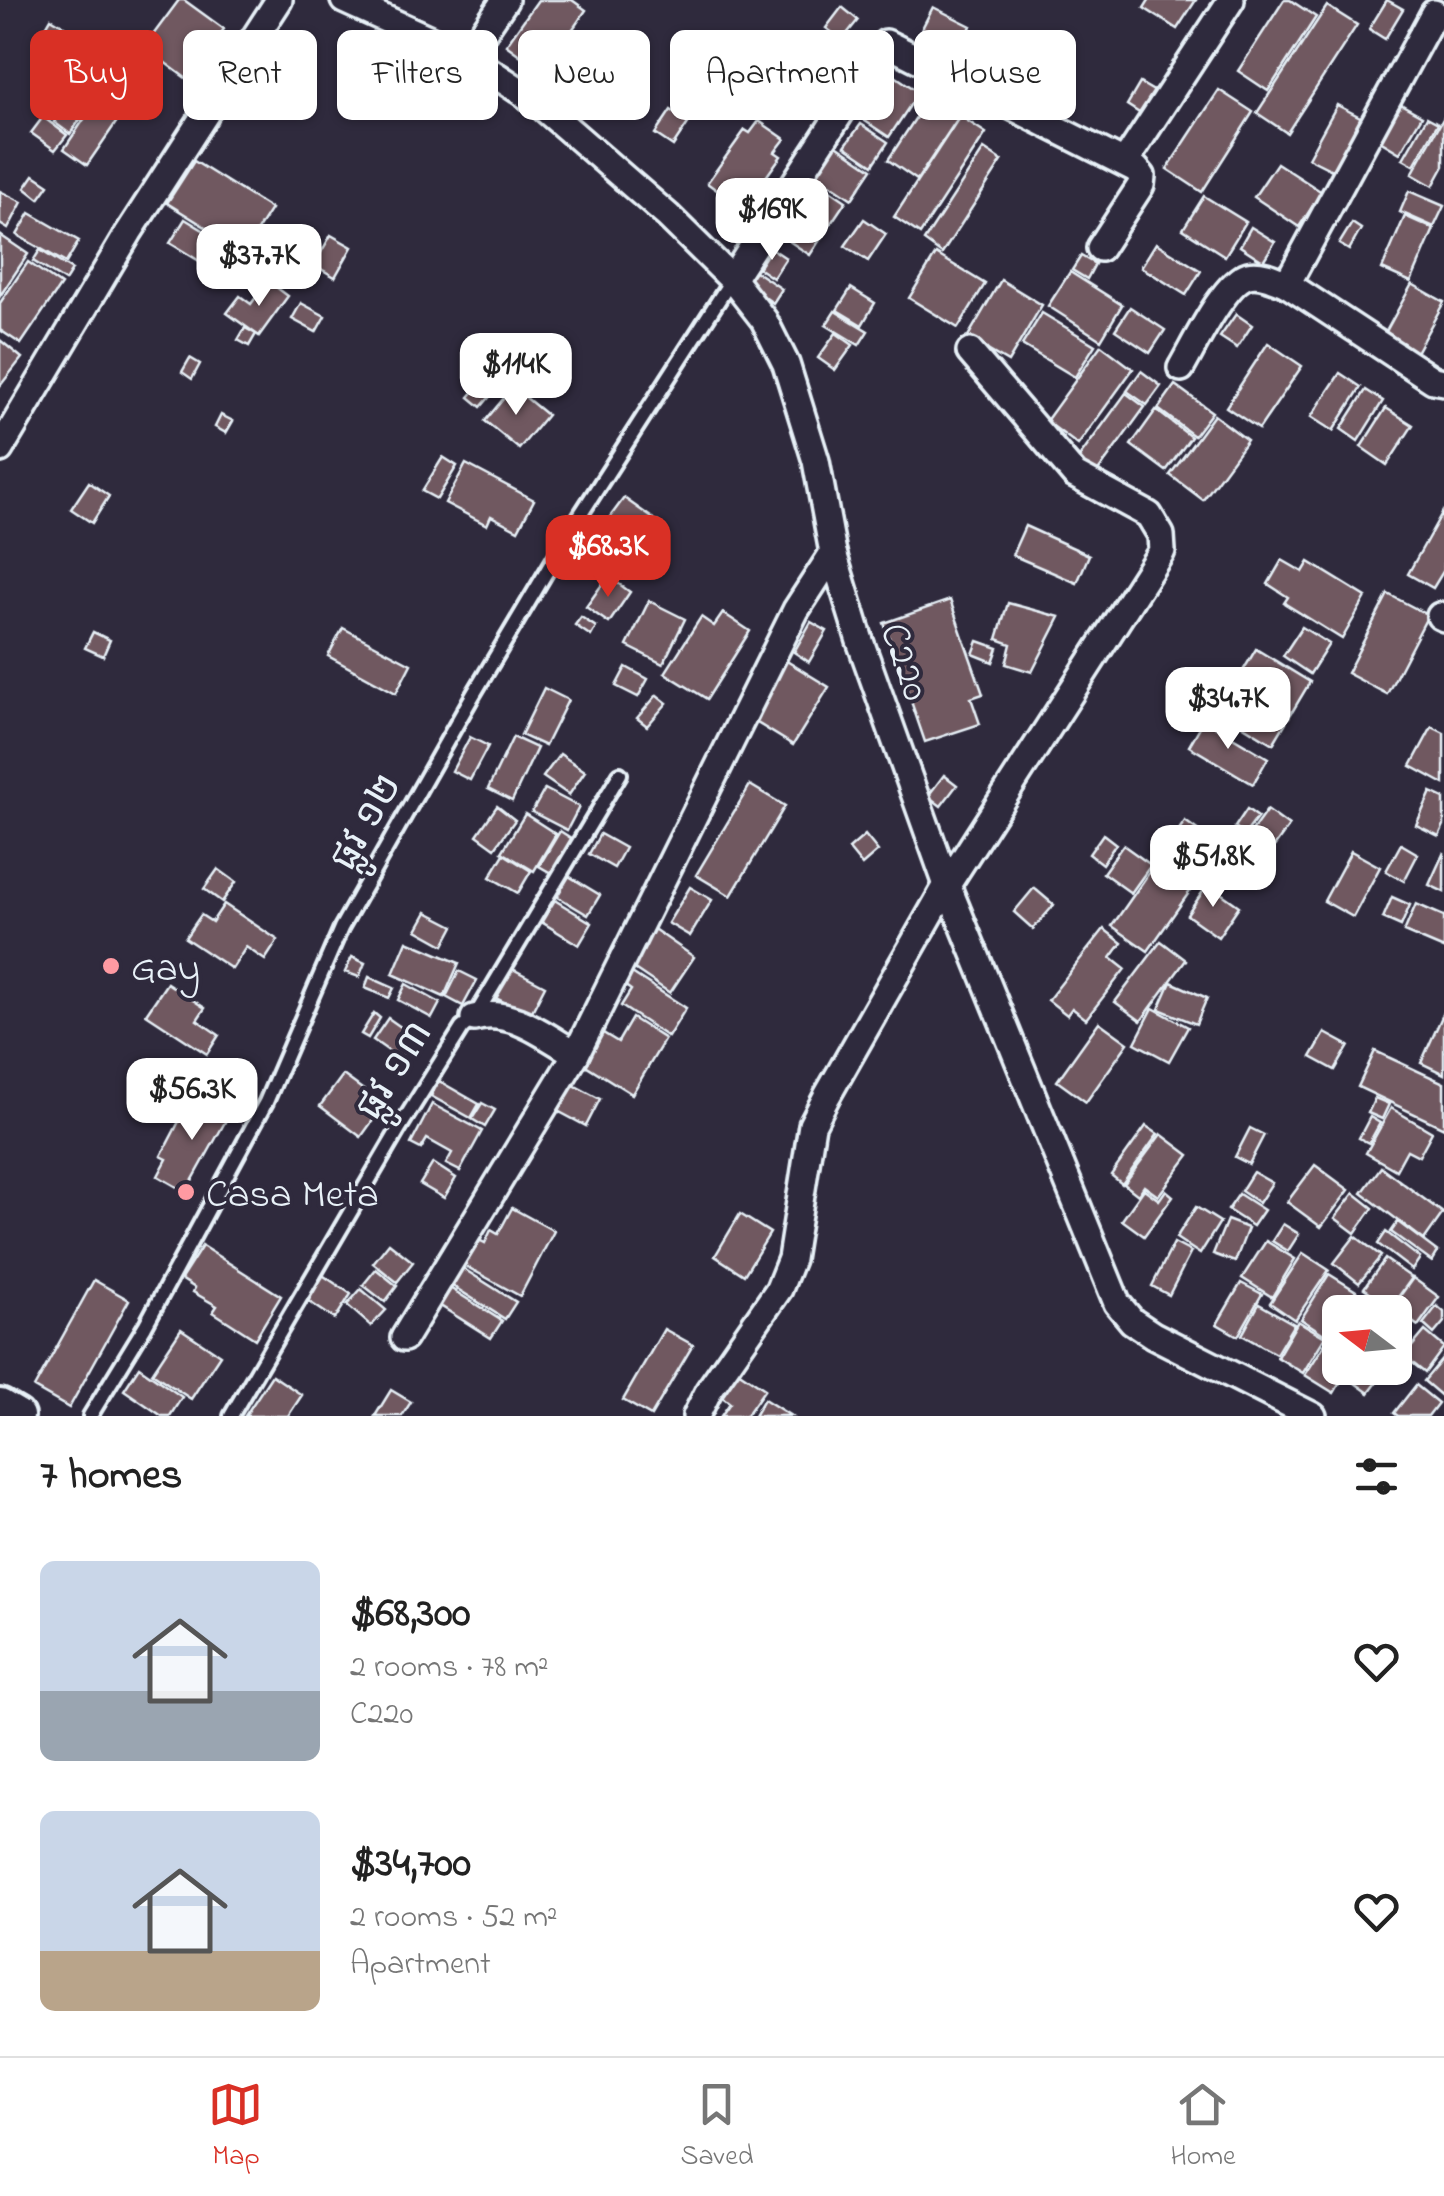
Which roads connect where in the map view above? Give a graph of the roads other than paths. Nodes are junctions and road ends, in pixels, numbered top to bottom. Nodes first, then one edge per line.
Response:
1 (279, 0) edge
2 (344, 0) edge
3 (506, 0) edge
4 (1231, 0) edge
5 (1433, 11) edge
6 (409, 30) edge
7 (485, 30) edge
8 (498, 78) edge
9 (1125, 162) junction
10 (1100, 248) dead end
11 (732, 278) junction
12 (1287, 284) junction
13 (970, 352) dead end
14 (1181, 368) dead end
15 (1444, 382) edge
16 (0, 449) edge
17 (833, 553) junction
18 (620, 774) dead end
19 (948, 885) junction
20 (474, 1018) junction
21 (576, 1054) junction
22 (404, 1338) dead end
23 (0, 1406) edge
24 (18, 1416) edge
25 (90, 1416) edge
26 (231, 1416) edge
27 (696, 1416) edge
28 (1314, 1416) edge

1 - 16 street
2 - 6 street, C220
3 - 7 street
4 - 9 street
5 - 12 street
8 - 11 street, C220
9 - 10 street
9 - 11 street
11 - 17 street, C220
11 - 25 lane, ផ្លូវ ១២
12 - 14 street
12 - 15 street
13 - 19 street
17 - 19 street, C220
17 - 21 street
18 - 20 lane
19 - 27 street
19 - 28 street, C220
20 - 21 street, ផ្លូវ ១៣
20 - 26 lane, ផ្លូវ ១៣
21 - 22 street
23 - 24 street

